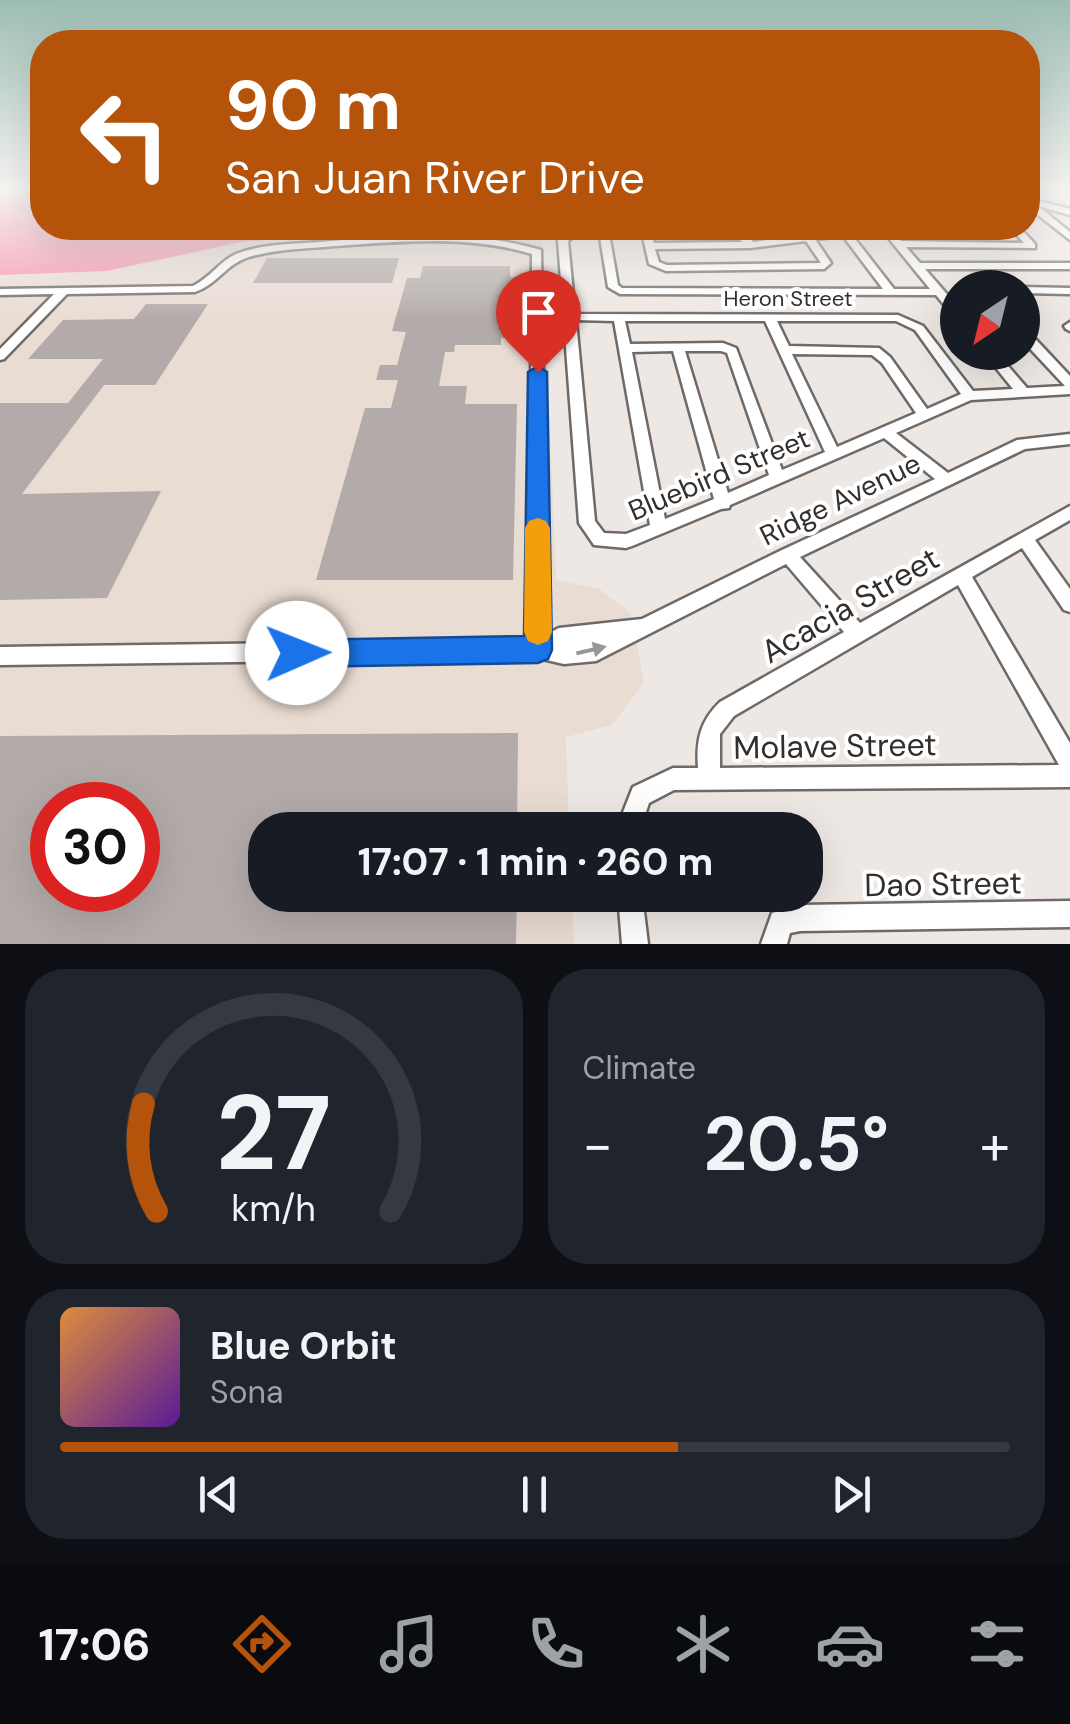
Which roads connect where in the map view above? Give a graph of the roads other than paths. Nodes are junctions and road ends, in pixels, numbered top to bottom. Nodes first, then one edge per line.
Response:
1 (413, 240) edge
2 (443, 240) edge
3 (564, 240) edge
4 (603, 240) edge
5 (648, 240) edge
6 (747, 240) edge
7 (782, 240) edge
8 (811, 240) edge
9 (851, 240) edge
10 (894, 240) edge
11 (1026, 240) edge
12 (898, 244) junction
13 (750, 245) junction
14 (650, 246) junction
15 (915, 266) junction
16 (1070, 266) edge
17 (744, 267) junction
18 (1040, 290) edge
19 (708, 291) junction
20 (755, 291) junction
21 (1070, 291) edge
22 (0, 292) edge
23 (63, 292) junction
24 (890, 292) junction
25 (937, 292) junction
26 (940, 295) edge
27 (570, 317) junction
28 (619, 317) junction
29 (768, 317) junction
30 (719, 318) junction
31 (678, 347) junction
32 (627, 348) junction
33 (785, 350) junction
34 (1040, 353) edge
35 (0, 356) edge
36 (1004, 370) edge
37 (1070, 387) edge
38 (1024, 393) junction
39 (969, 396) junction
40 (923, 414) junction
41 (885, 432) junction
42 (1070, 439) edge
43 (834, 453) junction
44 (778, 478) junction
45 (946, 479) junction
46 (723, 504) junction
47 (1070, 512) edge
48 (659, 529) junction
49 (1024, 538) junction
50 (788, 555) junction
51 (962, 576) junction
52 (1070, 604) edge
53 (858, 633) junction
54 (538, 650) junction
55 (0, 656) edge
56 (1070, 764) edge
57 (1070, 776) edge
58 (710, 780) junction
59 (635, 812) edge
60 (631, 912) edge
61 (1070, 914) edge
62 (634, 944) edge
63 (774, 944) edge

1 - 23 street
2 - 54 street
3 - 27 street, Bluebird Street
4 - 19 street
5 - 14 street
6 - 13 street
7 - 13 street
8 - 17 street
9 - 24 street
10 - 12 street
11 - 12 street
12 - 15 street
13 - 14 street
14 - 17 street
15 - 16 street
15 - 25 street
17 - 20 street
18 - 21 street
19 - 20 street
19 - 30 street
20 - 24 street
22 - 23 street
23 - 35 street
24 - 25 street
25 - 26 street
27 - 28 street, Heron Street
27 - 48 street, Bluebird Street
28 - 30 street, Heron Street
28 - 32 street
29 - 30 street, Heron Street
29 - 33 street
29 - 39 street, Heron Street
31 - 32 street
31 - 44 street
31 - 46 street
32 - 48 street
33 - 40 street
33 - 43 street
34 - 37 street, Bluebird Street
36 - 38 street
37 - 38 street, Bluebird Street
38 - 39 street, Bluebird Street
39 - 40 street, Bluebird Street
40 - 41 street, Bluebird Street
41 - 43 street, Bluebird Street
41 - 45 street
42 - 45 street, Ridge Avenue
43 - 44 street, Bluebird Street
44 - 46 street, Bluebird Street
45 - 50 street, Ridge Avenue
46 - 48 street, Bluebird Street
47 - 49 street, Acacia Street
49 - 51 street, Acacia Street
49 - 52 street
50 - 53 street
50 - 54 street, Ridge Avenue
51 - 53 street, Acacia Street
51 - 56 street
53 - 58 street, Acacia Street
54 - 55 street, Ridge Avenue
57 - 58 street, Molave Street
58 - 59 street, Molave Street
60 - 62 street
61 - 63 street, Dao Street

